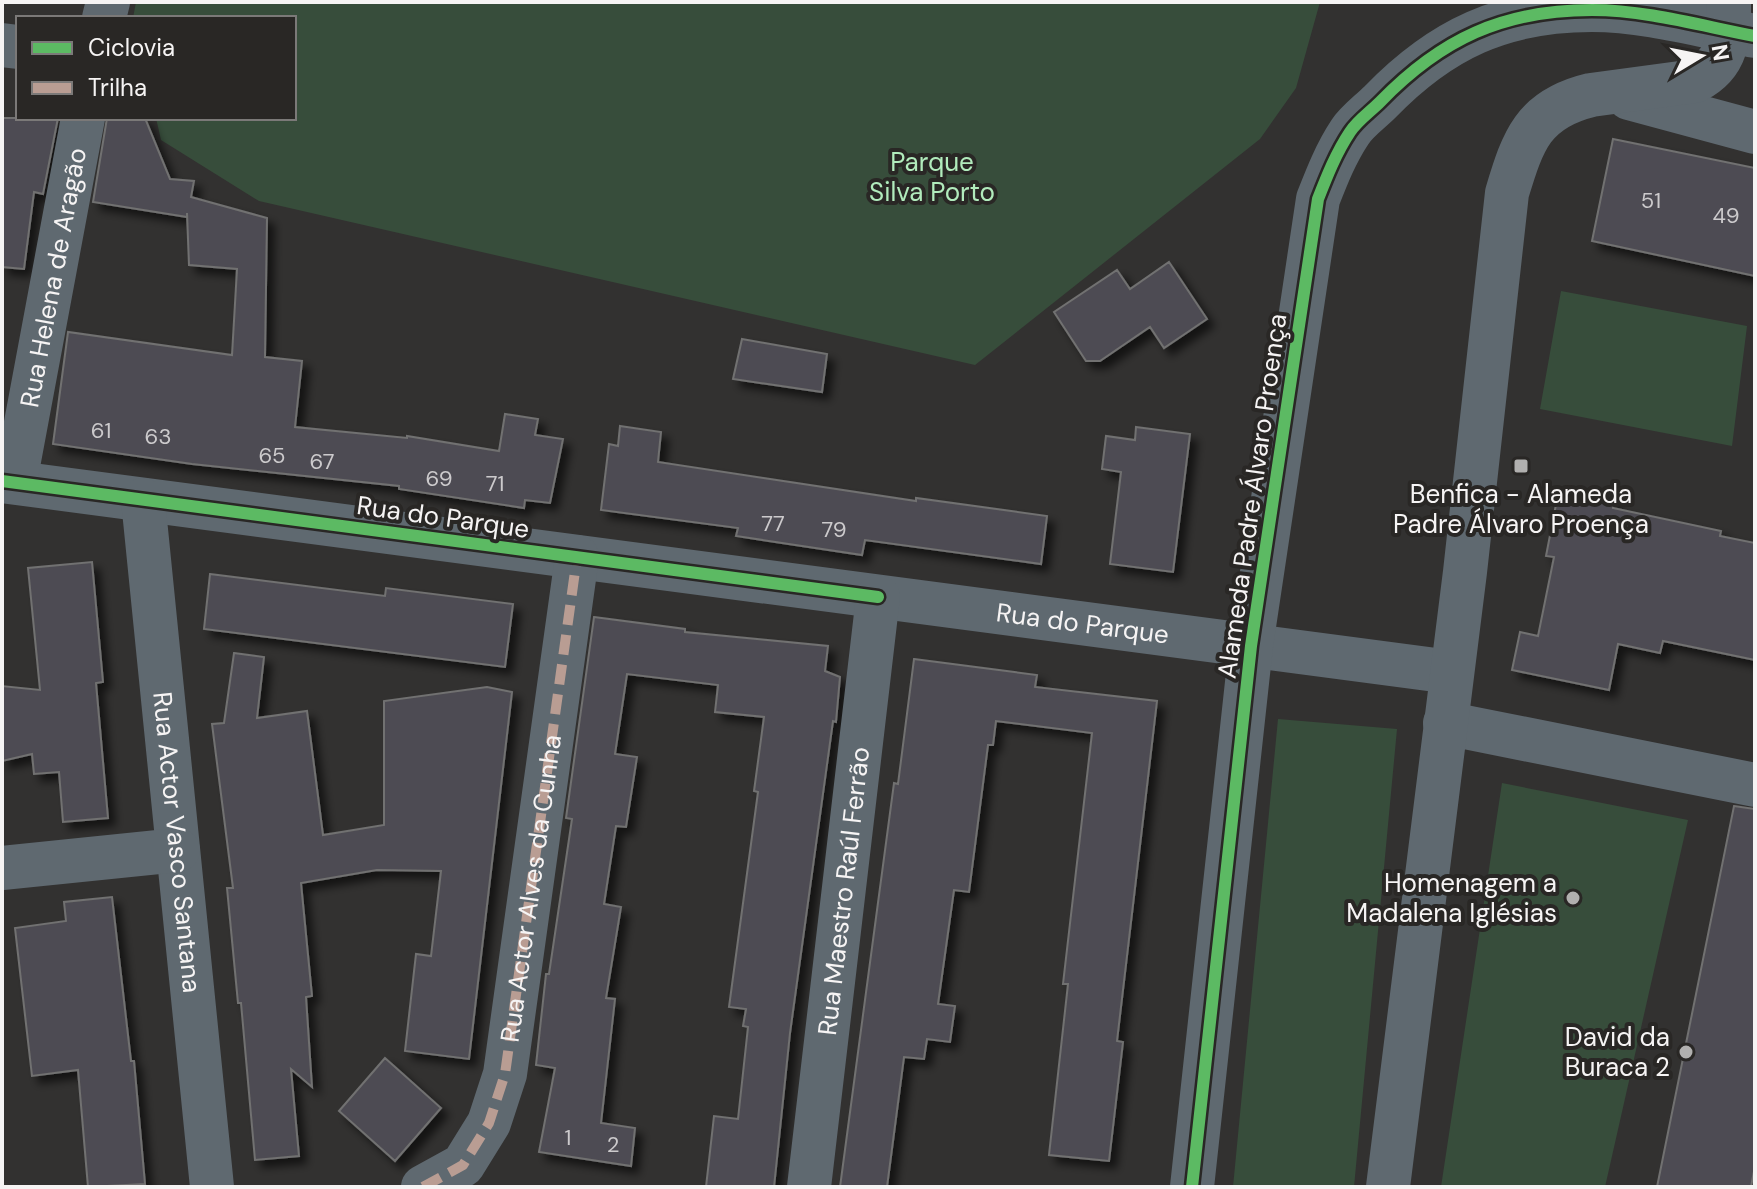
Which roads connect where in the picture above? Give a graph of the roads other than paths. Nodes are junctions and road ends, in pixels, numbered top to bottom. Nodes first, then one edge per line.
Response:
1 (1738, 23) edge
2 (1608, 92) junction
3 (83, 120) edge
4 (1755, 132) edge
5 (8, 482) edge
6 (143, 500) junction
7 (577, 557) junction
8 (878, 597) junction
9 (1251, 646) junction
10 (1451, 672) junction
11 (1445, 723) junction
12 (1755, 785) edge
13 (178, 850) junction
14 (2, 868) edge
15 (212, 1187) edge
16 (423, 1187) edge
17 (809, 1187) edge
18 (1192, 1187) edge
19 (1388, 1187) edge

1 - 2 street
1 - 9 street, Alameda Padre Álvaro Proença
2 - 4 street
2 - 10 street
3 - 5 street, Rua Helena de Aragão
5 - 6 street, Rua do Parque
6 - 7 street, Rua do Parque
6 - 13 street, Rua Actor Vasco Santana
7 - 8 street, Rua do Parque
7 - 16 street, Rua Actor Alves da Cunha
8 - 9 street, Rua do Parque
8 - 17 street, Rua Maestro Raúl Ferrão
9 - 10 street, Rua do Parque
9 - 18 street, Alameda Padre Álvaro Proença
10 - 11 street
11 - 12 street
11 - 19 street
13 - 14 street
13 - 15 street, Rua Actor Vasco Santana

